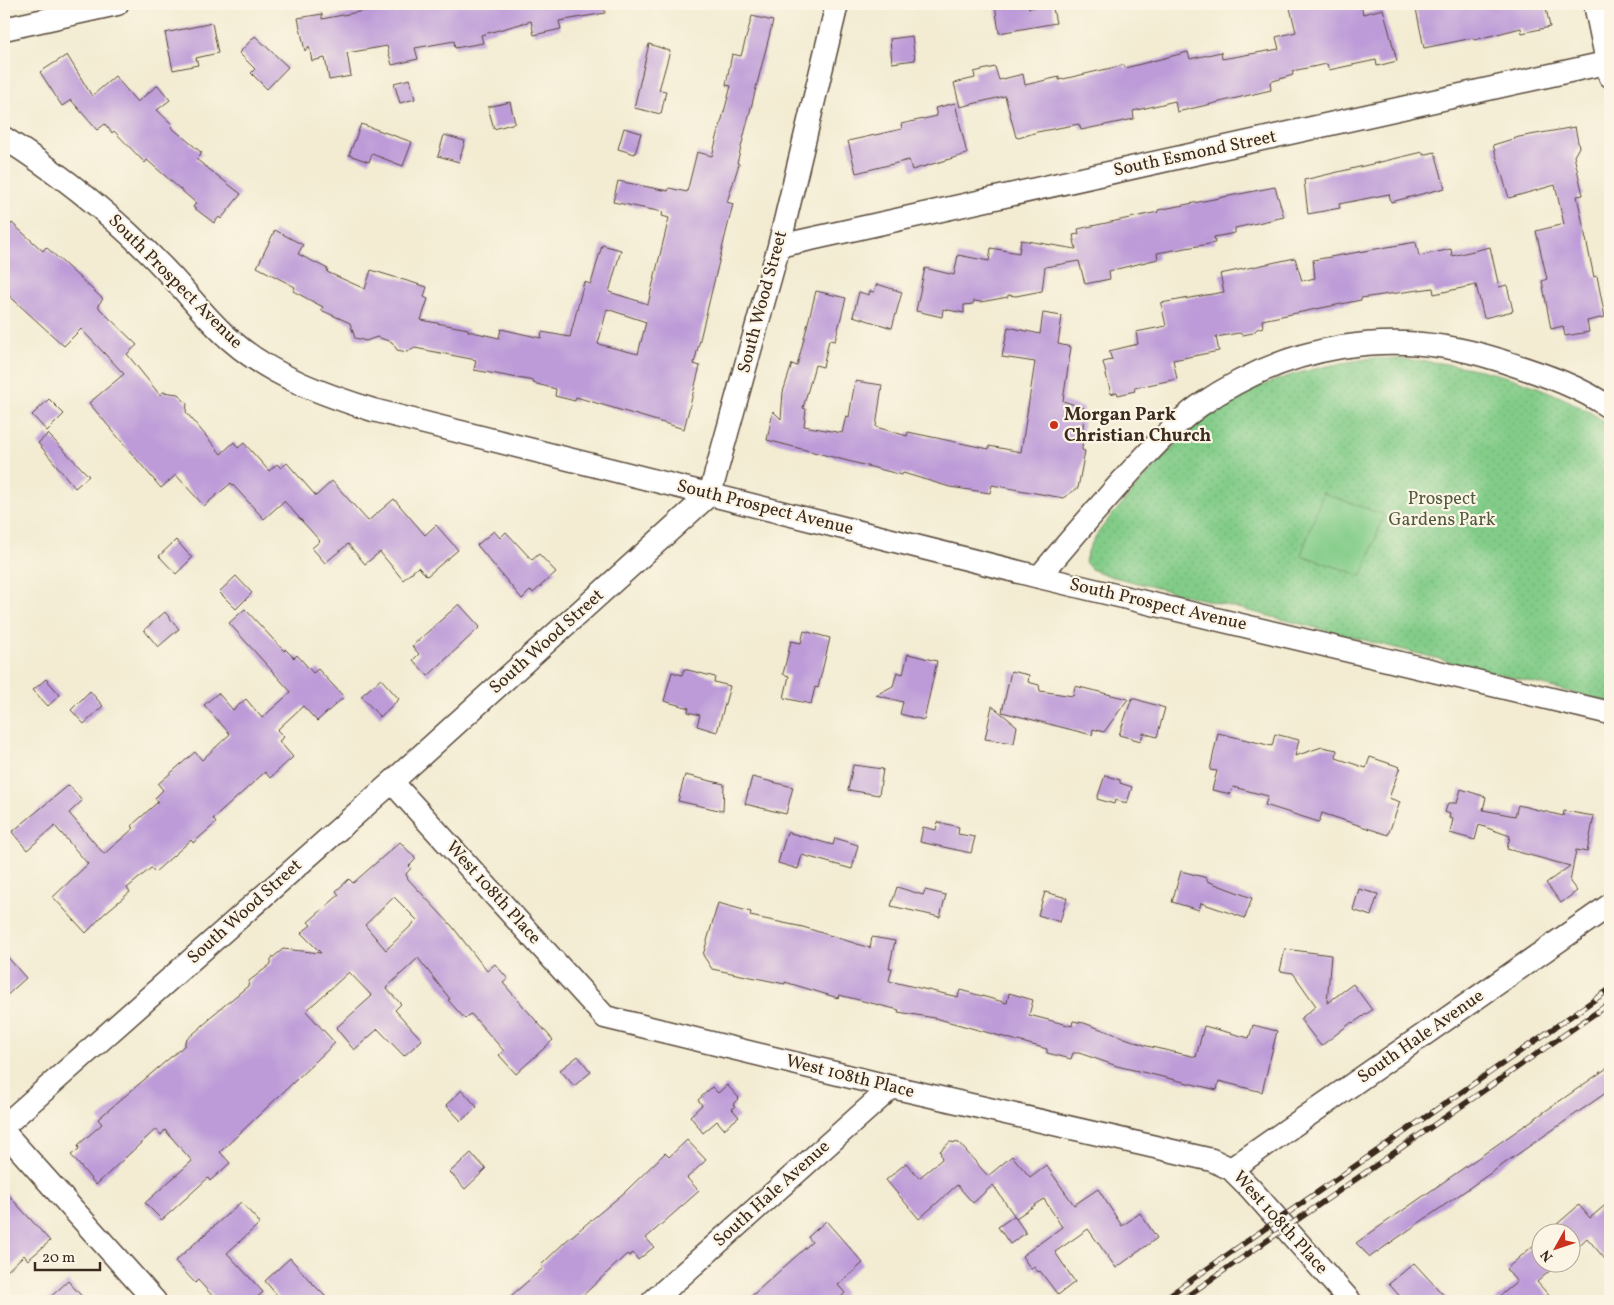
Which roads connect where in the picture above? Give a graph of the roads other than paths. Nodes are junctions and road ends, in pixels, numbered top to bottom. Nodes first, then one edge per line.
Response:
1 (117, 4) edge
2 (838, 4) edge
3 (1596, 4) edge
4 (4, 29) edge
5 (1609, 67) edge
6 (4, 138) edge
7 (779, 246) junction
8 (1605, 399) edge
9 (710, 494) junction
10 (1039, 577) junction
11 (1610, 713) edge
12 (392, 782) junction
13 (1610, 905) edge
14 (892, 1087) junction
15 (4, 1126) edge
16 (4, 1132) edge
17 (1231, 1169) junction
18 (155, 1301) edge
19 (653, 1301) edge
20 (1350, 1301) edge

1 - 4 street
2 - 7 street, South Wood Street
3 - 5 street
5 - 7 street, South Esmond Street
6 - 9 street, South Prospect Avenue
7 - 9 street, South Wood Street
8 - 10 street
9 - 10 street, South Prospect Avenue
9 - 12 street, South Wood Street
10 - 11 street, South Prospect Avenue
12 - 14 street, West 108th Place
12 - 15 street, South Wood Street
13 - 17 street, South Hale Avenue
14 - 17 street, West 108th Place
14 - 19 street, South Hale Avenue
16 - 18 street
17 - 20 street, West 108th Place

